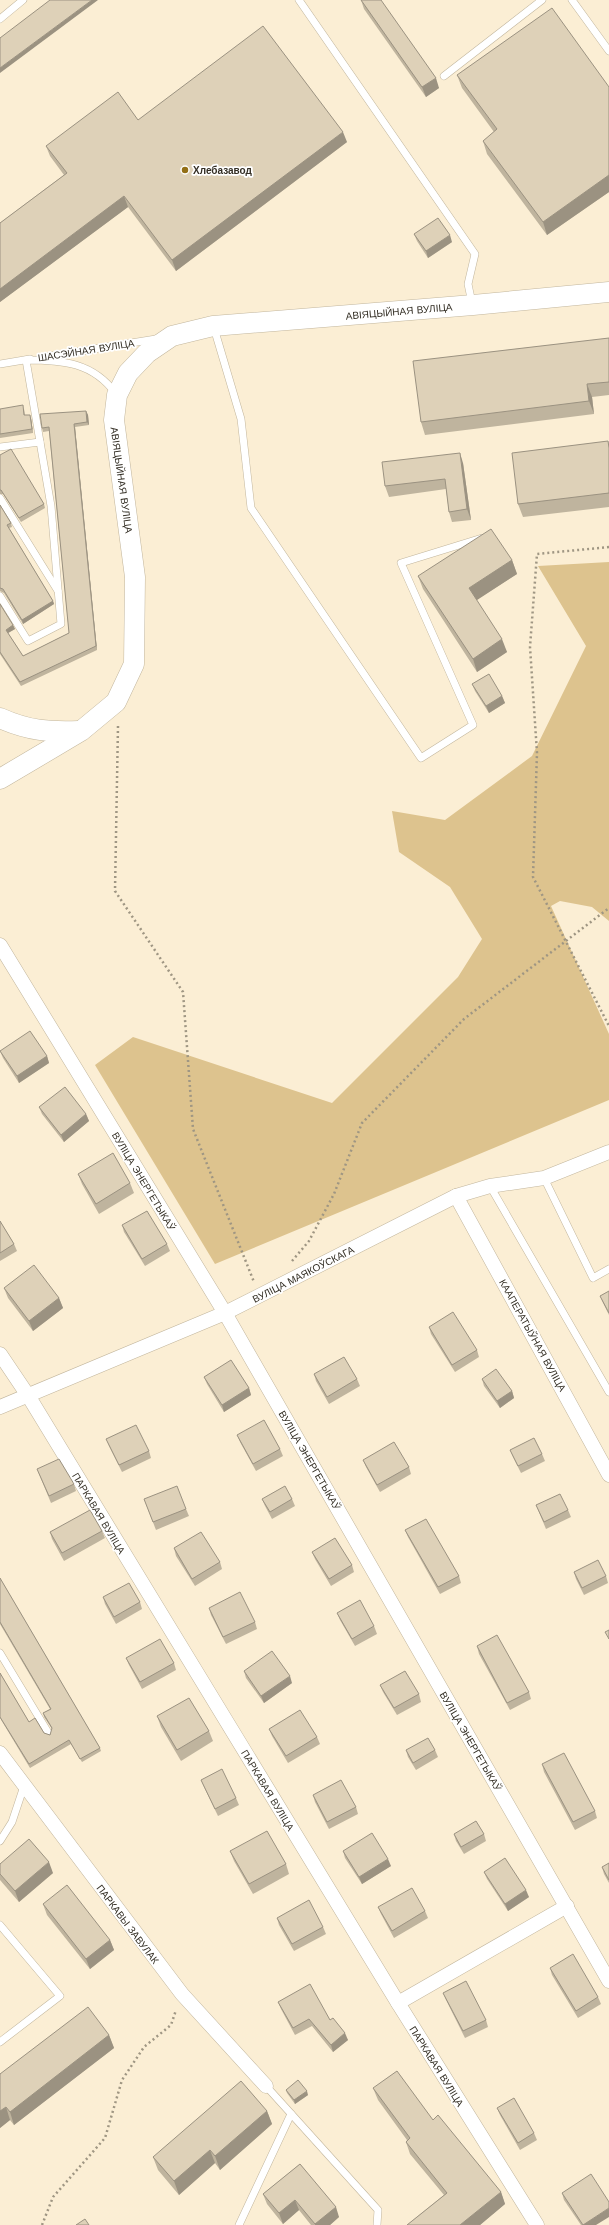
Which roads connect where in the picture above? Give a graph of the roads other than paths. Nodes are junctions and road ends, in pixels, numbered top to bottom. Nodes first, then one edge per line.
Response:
1 (23, 0) edge
2 (299, 0) edge
3 (542, 0) edge
4 (572, 0) edge
5 (0, 19) edge
6 (609, 51) edge
7 (444, 76) dead end
8 (609, 292) edge
9 (472, 305) junction
10 (213, 326) junction
11 (172, 336) junction
12 (26, 360) junction
13 (0, 364) edge
14 (117, 395) junction
15 (40, 442) junction
16 (0, 447) edge
17 (0, 498) edge
18 (485, 537) edge
19 (59, 592) junction
20 (0, 596) edge
21 (0, 718) edge
22 (82, 731) junction
23 (0, 779) edge
24 (0, 945) edge
25 (609, 1152) edge
26 (544, 1178) junction
27 (490, 1186) junction
28 (456, 1196) junction
29 (609, 1269) edge
30 (225, 1314) junction
31 (0, 1354) edge
32 (609, 1392) edge
33 (29, 1397) junction
34 (0, 1407) edge
35 (609, 1475) edge
36 (0, 1653) edge
37 (49, 1734) edge
38 (0, 1753) edge
39 (24, 1786) junction
40 (0, 1841) edge
41 (567, 1906) junction
42 (0, 1925) edge
43 (609, 1981) edge
44 (398, 2003) junction
45 (0, 2042) edge
46 (266, 2086) joint
47 (290, 2114) junction
48 (239, 2225) edge
49 (376, 2225) edge
50 (537, 2225) edge

1 - 5 lane
2 - 9 lane
3 - 7 lane
4 - 6 lane
8 - 9 main road, АВІЯЦЫЙНАЯ ВУЛІЦА
9 - 10 main road, АВІЯЦЫЙНАЯ ВУЛІЦА
10 - 11 main road, АВІЯЦЫЙНАЯ ВУЛІЦА
10 - 18 lane
11 - 12 lane, ШАСЭЙНАЯ ВУЛІЦА
11 - 14 main road, АВІЯЦЫЙНАЯ ВУЛІЦА
12 - 13 lane, ШАСЭЙНАЯ ВУЛІЦА
12 - 14 lane
12 - 15 lane
14 - 22 main road, АВІЯЦЫЙНАЯ ВУЛІЦА
15 - 16 lane
15 - 19 lane
17 - 19 lane
19 - 20 lane
21 - 22 main road
22 - 23 main road, АВІЯЦЫЙНАЯ ВУЛІЦА
24 - 30 street, ВУЛІЦА ЭНЕРГЕТЫКАЎ
25 - 26 street, ВУЛІЦА МАЯКОЎСКАГА
26 - 27 street, ВУЛІЦА МАЯКОЎСКАГА
26 - 29 lane
27 - 28 street, ВУЛІЦА МАЯКОЎСКАГА
27 - 32 lane
28 - 30 street, ВУЛІЦА МАЯКОЎСКАГА
28 - 35 street, КААПЕРАТЫЎНАЯ ВУЛІЦА
30 - 33 street, ВУЛІЦА МАЯКОЎСКАГА
30 - 41 street, ВУЛІЦА ЭНЕРГЕТЫКАЎ
31 - 33 street, ПАРКАВАЯ ВУЛІЦА
33 - 34 street, ВУЛІЦА МАЯКОЎСКАГА
33 - 44 street, ПАРКАВАЯ ВУЛІЦА
36 - 37 lane
38 - 39 street, ПАРКАВЫ ЗАВУЛАК
39 - 40 lane
39 - 46 street, ПАРКАВЫ ЗАВУЛАК
41 - 43 street, ВУЛІЦА ЭНЕРГЕТЫКАЎ
41 - 44 street
42 - 45 lane
44 - 50 street, ПАРКАВАЯ ВУЛІЦА
46 - 47 lane
47 - 48 lane
47 - 49 lane

